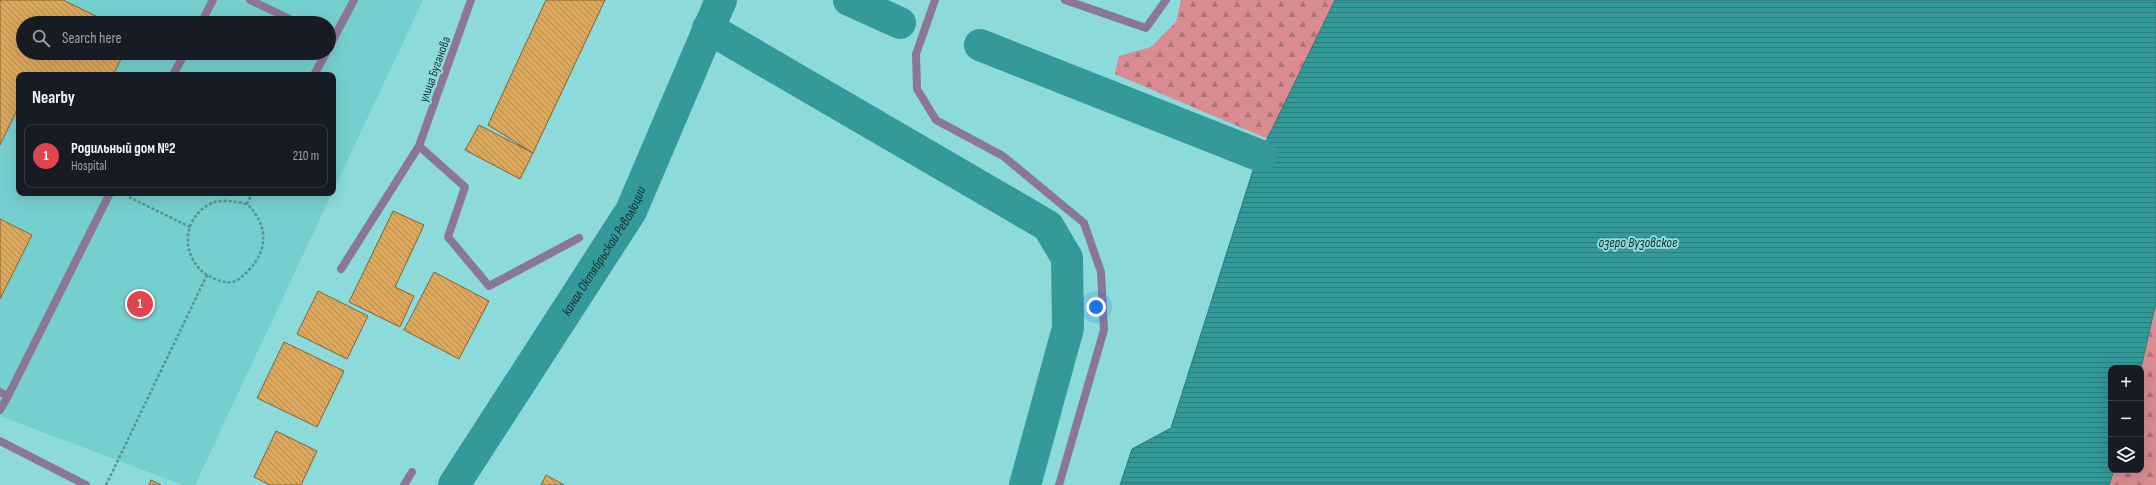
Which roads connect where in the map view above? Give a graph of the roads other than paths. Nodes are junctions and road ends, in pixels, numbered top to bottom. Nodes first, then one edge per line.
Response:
1 (213, 0) edge
2 (250, 0) edge
3 (354, 0) edge
4 (471, 0) edge
5 (935, 0) edge
6 (1065, 0) edge
7 (1166, 0) edge
8 (205, 16) edge
9 (283, 16) edge
10 (336, 32) edge
11 (181, 60) edge
12 (322, 60) edge
13 (175, 72) edge
14 (316, 72) edge
15 (419, 146) junction
16 (108, 196) edge
17 (579, 238) dead end
18 (341, 270) dead end
19 (0, 392) edge
20 (8, 396) junction
21 (0, 410) edge
22 (0, 441) edge
23 (412, 472) dead end
24 (86, 485) edge
25 (404, 485) edge
26 (1059, 485) edge

1 - 8 street
2 - 9 street
3 - 10 street
4 - 15 street, улица Буганова
5 - 26 street
6 - 7 street
11 - 13 street
12 - 14 street
15 - 17 street
15 - 18 street, улица Буганова
16 - 20 street
19 - 20 street
20 - 21 street
22 - 24 street
23 - 25 street

